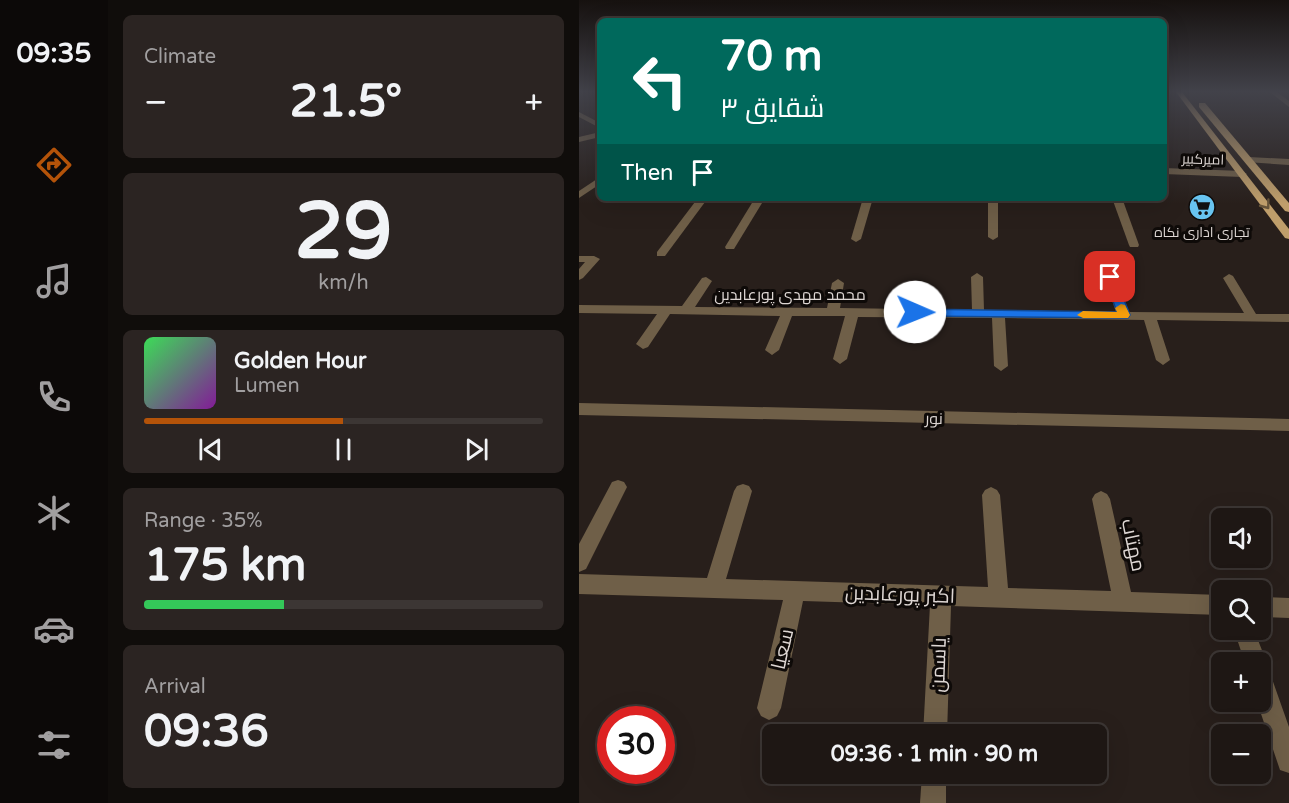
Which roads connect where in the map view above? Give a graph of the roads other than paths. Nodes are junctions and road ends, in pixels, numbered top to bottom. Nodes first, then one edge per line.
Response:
1 (1208, 129) edge
2 (1222, 129) edge
3 (597, 135) edge
4 (579, 140) edge
5 (1249, 160) junction
6 (1289, 162) edge
7 (1167, 171) edge
8 (1242, 174) junction
9 (597, 182) edge
10 (579, 195) edge
11 (701, 201) edge
12 (758, 201) edge
13 (867, 201) edge
14 (993, 201) edge
15 (1118, 201) edge
16 (1289, 209) edge
17 (1289, 236) edge
18 (993, 237) dead end
19 (856, 238) dead end
20 (1134, 245) dead end
21 (730, 247) dead end
22 (661, 254) dead end
23 (579, 259) edge
24 (579, 276) edge
25 (977, 277) dead end
26 (1110, 277) dead end
27 (1229, 278) dead end
28 (706, 281) dead end
29 (838, 282) dead end
30 (579, 309) edge
31 (666, 310) junction
32 (686, 310) junction
33 (788, 311) junction
34 (833, 311) junction
35 (853, 311) junction
36 (978, 313) junction
37 (998, 313) junction
38 (1124, 315) junction
39 (1149, 316) junction
40 (1252, 317) junction
41 (1289, 318) edge
42 (643, 344) dead end
43 (772, 350) dead end
44 (840, 359) dead end
45 (1163, 360) dead end
46 (1002, 366) dead end
47 (579, 409) edge
48 (1289, 425) edge
49 (618, 487) dead end
50 (743, 491) dead end
51 (991, 495) dead end
52 (1101, 499) dead end
53 (579, 563) edge
54 (579, 584) edge
55 (714, 588) junction
56 (795, 591) junction
57 (941, 595) junction
58 (999, 597) junction
59 (1123, 601) junction
60 (1211, 605) edge
61 (1271, 607) edge
62 (1289, 608) edge
63 (769, 708) dead end
64 (1271, 708) edge
65 (935, 724) edge
66 (1289, 761) edge
67 (934, 784) edge
68 (933, 803) edge

1 - 8 main road
2 - 5 main road
3 - 4 street
5 - 6 street
5 - 16 main road
7 - 8 street, امیرکبیر
8 -> 17 main road
9 - 10 street
11 - 22 street
12 - 21 street
13 - 19 street
14 - 18 street
15 - 20 street
23 - 24 street
25 - 36 street
26 - 38 street
27 - 40 street
28 - 32 street
29 - 34 street
30 - 31 street, محمد مهدی پورعابدین
31 - 32 street, محمد مهدی پورعابدین
31 - 42 street
32 - 33 street, محمد مهدی پورعابدین
33 - 34 street, محمد مهدی پورعابدین
33 - 43 street
34 - 35 street, محمد مهدی پورعابدین
35 - 36 street, محمد مهدی پورعابدین
35 - 44 street
36 - 37 street, محمد مهدی پورعابدین
37 - 38 street, محمد مهدی پورعابدین
37 - 46 street
38 - 39 street, محمد مهدی پورعابدین
39 - 40 street, محمد مهدی پورعابدین
39 - 45 street
40 - 41 street, محمد مهدی پورعابدین
47 - 48 street, نور
49 - 53 street
50 - 55 street
51 - 58 street
52 - 59 street, مهتاب
54 - 55 street, اکبر پورعابدین
55 - 56 street, اکبر پورعابدین
56 - 57 street, اکبر پورعابدین
56 - 63 street, سعیا
57 - 58 street, اکبر پورعابدین
57 - 65 street, یاسمن
58 - 59 street, اکبر پورعابدین
59 - 60 street, اکبر پورعابدین
61 - 62 street
64 - 66 street
67 - 68 street

